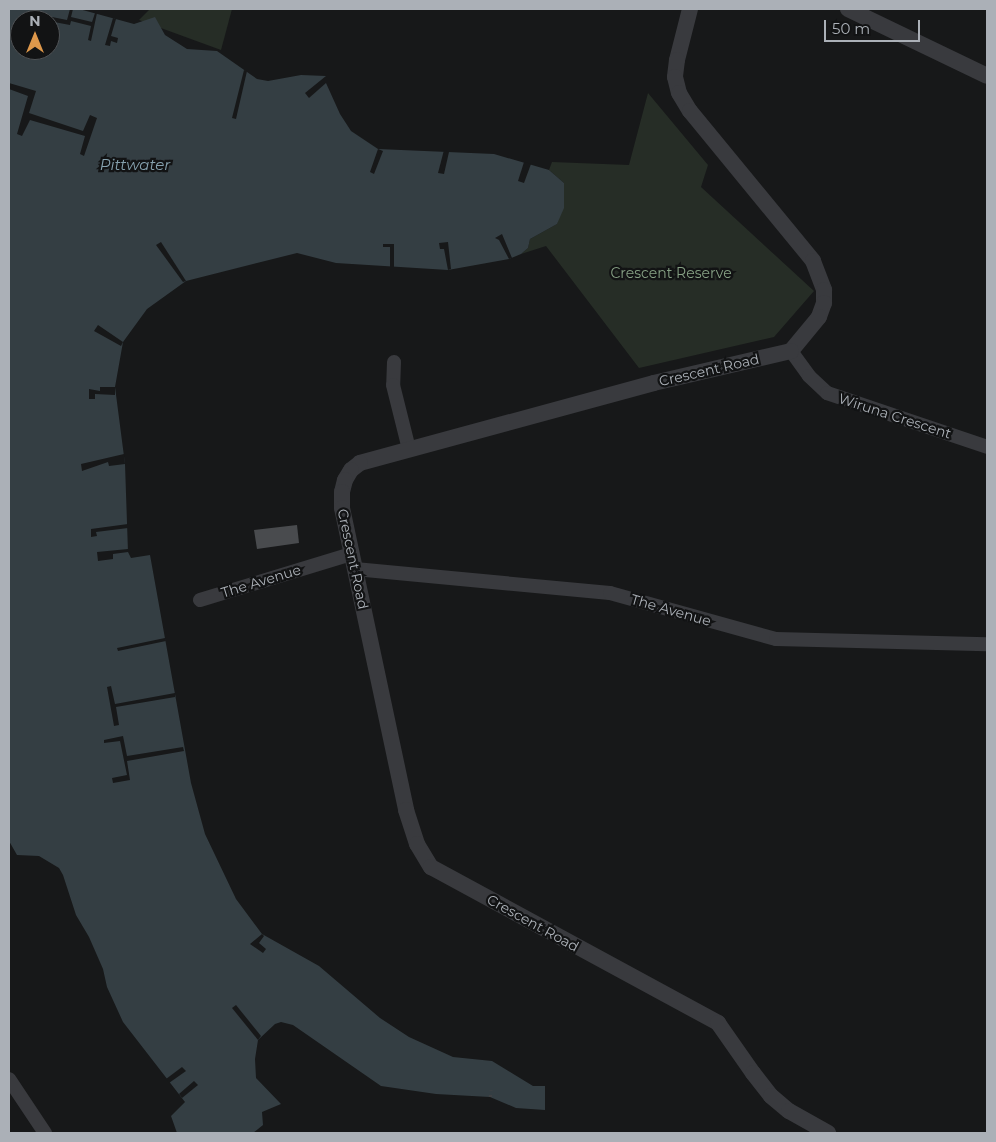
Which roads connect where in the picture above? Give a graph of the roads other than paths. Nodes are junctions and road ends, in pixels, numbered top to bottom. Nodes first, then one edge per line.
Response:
1 (690, 9) edge
2 (848, 9) edge
3 (987, 76) edge
4 (791, 351) junction
5 (394, 362) dead end
6 (987, 447) edge
7 (409, 449) junction
8 (353, 562) junction
9 (200, 600) dead end
10 (987, 644) edge
11 (9, 1079) edge
12 (45, 1133) edge
13 (828, 1133) edge

1 - 4 street
2 - 3 street
4 - 6 street, Wiruna Crescent
4 - 7 street, Crescent Road
5 - 7 street
7 - 8 street, Crescent Road
8 - 9 street, The Avenue
8 - 10 street, The Avenue
8 - 13 street, Crescent Road
11 - 12 street

